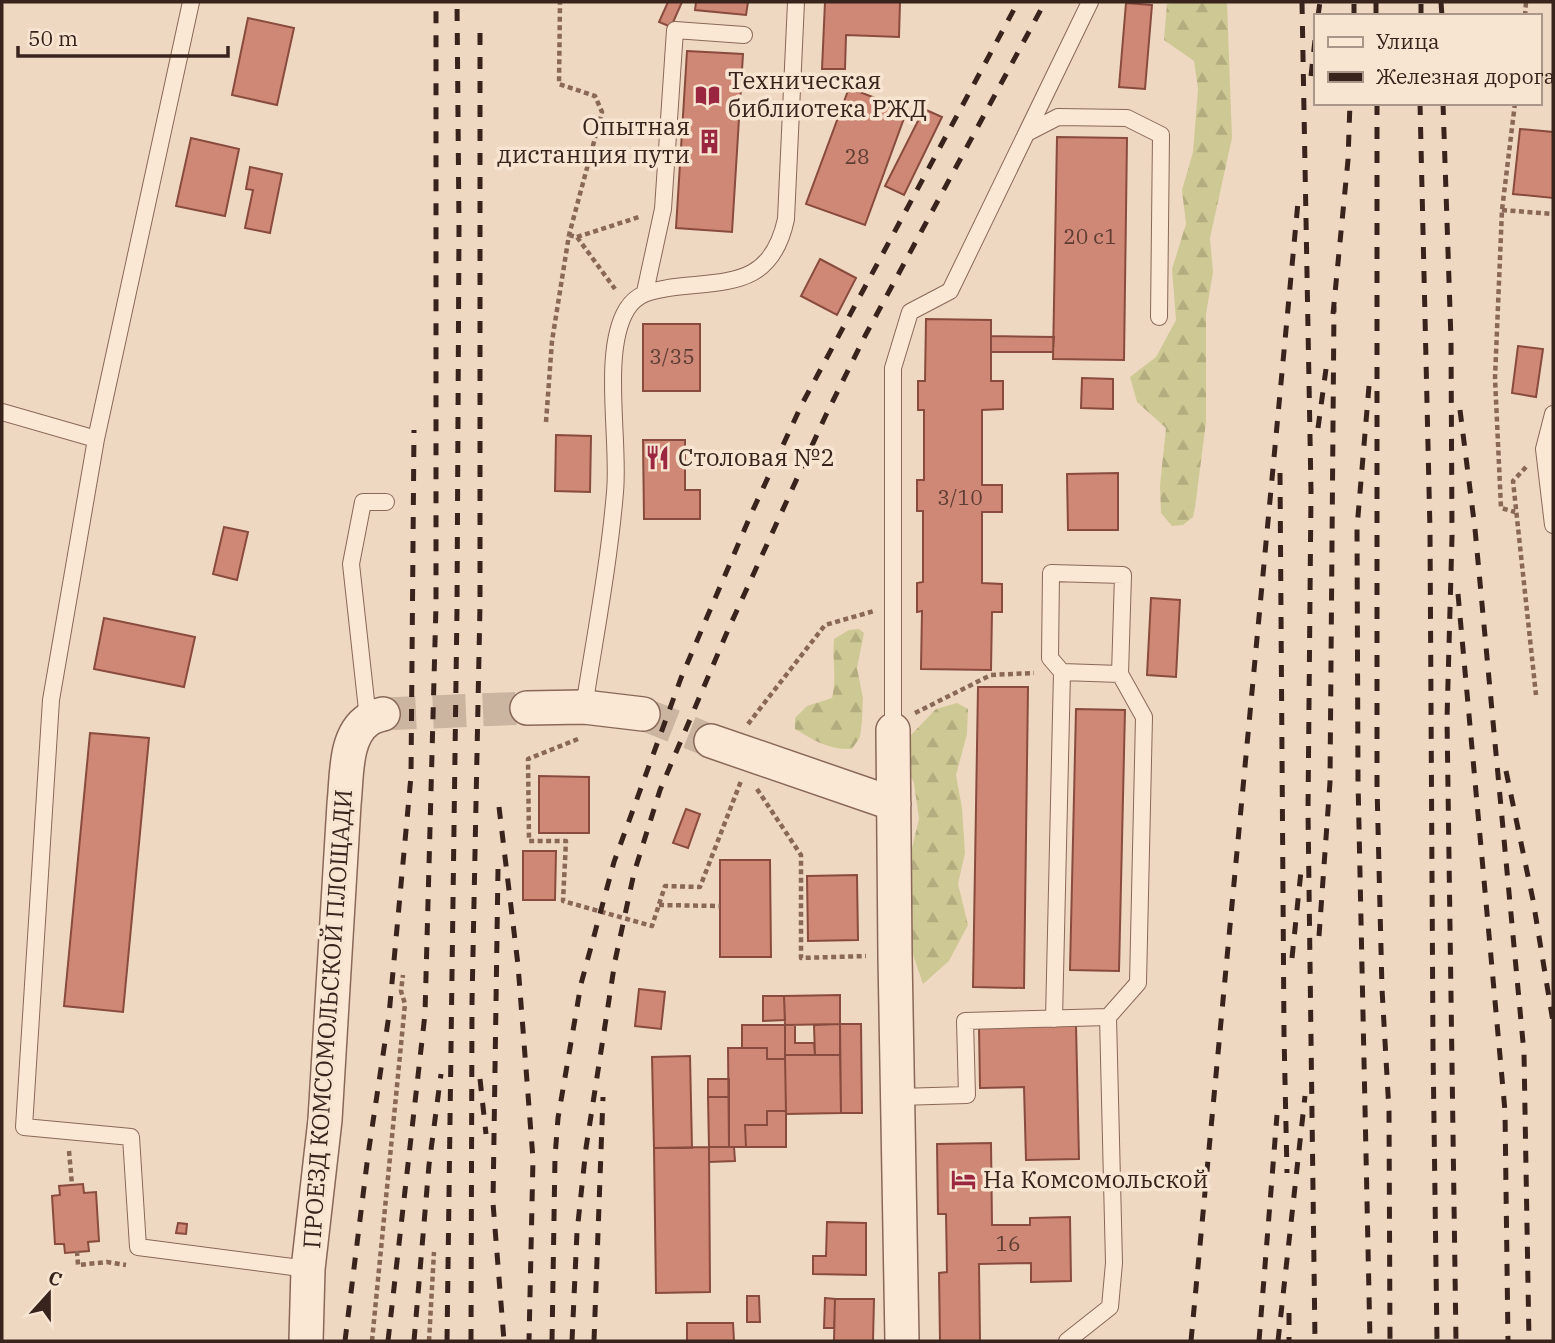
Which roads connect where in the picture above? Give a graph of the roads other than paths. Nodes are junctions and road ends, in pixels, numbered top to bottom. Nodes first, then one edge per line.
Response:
1 (191, 2) edge
2 (796, 2) edge
3 (1090, 2) edge
4 (744, 35) dead end
5 (1027, 133) junction
6 (645, 292) junction
7 (1159, 317) dead end
8 (2, 412) edge
9 (1553, 414) edge
10 (96, 439) junction
11 (386, 502) dead end
12 (1553, 525) edge
13 (1062, 672) junction
14 (1120, 674) junction
15 (527, 708) tunnel mouth
16 (614, 710) joint
17 (376, 716) joint
18 (893, 727) joint
19 (711, 741) tunnel mouth
20 (894, 804) junction
21 (1108, 1017) junction
22 (1054, 1019) junction
23 (898, 1097) junction
24 (308, 1269) junction
25 (306, 1341) edge
26 (902, 1341) edge
27 (1067, 1341) edge

1 - 10 lane
2 - 6 lane
3 - 5 lane
4 - 6 lane
5 - 7 lane
5 - 18 lane
6 - 16 lane
8 - 10 lane
9 - 12 lane
10 - 24 lane
11 - 17 lane
13 - 14 lane
13 - 14 lane
13 - 22 lane
14 - 21 lane
15 - 16 street
17 - 24 street, ПРОЕЗД КОМСОМОЛЬСКОЙ ПЛОЩАДИ
18 - 20 street
19 - 20 street
20 - 23 street
21 - 22 lane
21 - 27 lane
22 - 23 lane
23 - 26 street
24 - 25 street, ПРОЕЗД КОМСОМОЛЬСКОЙ ПЛОЩАДИ

